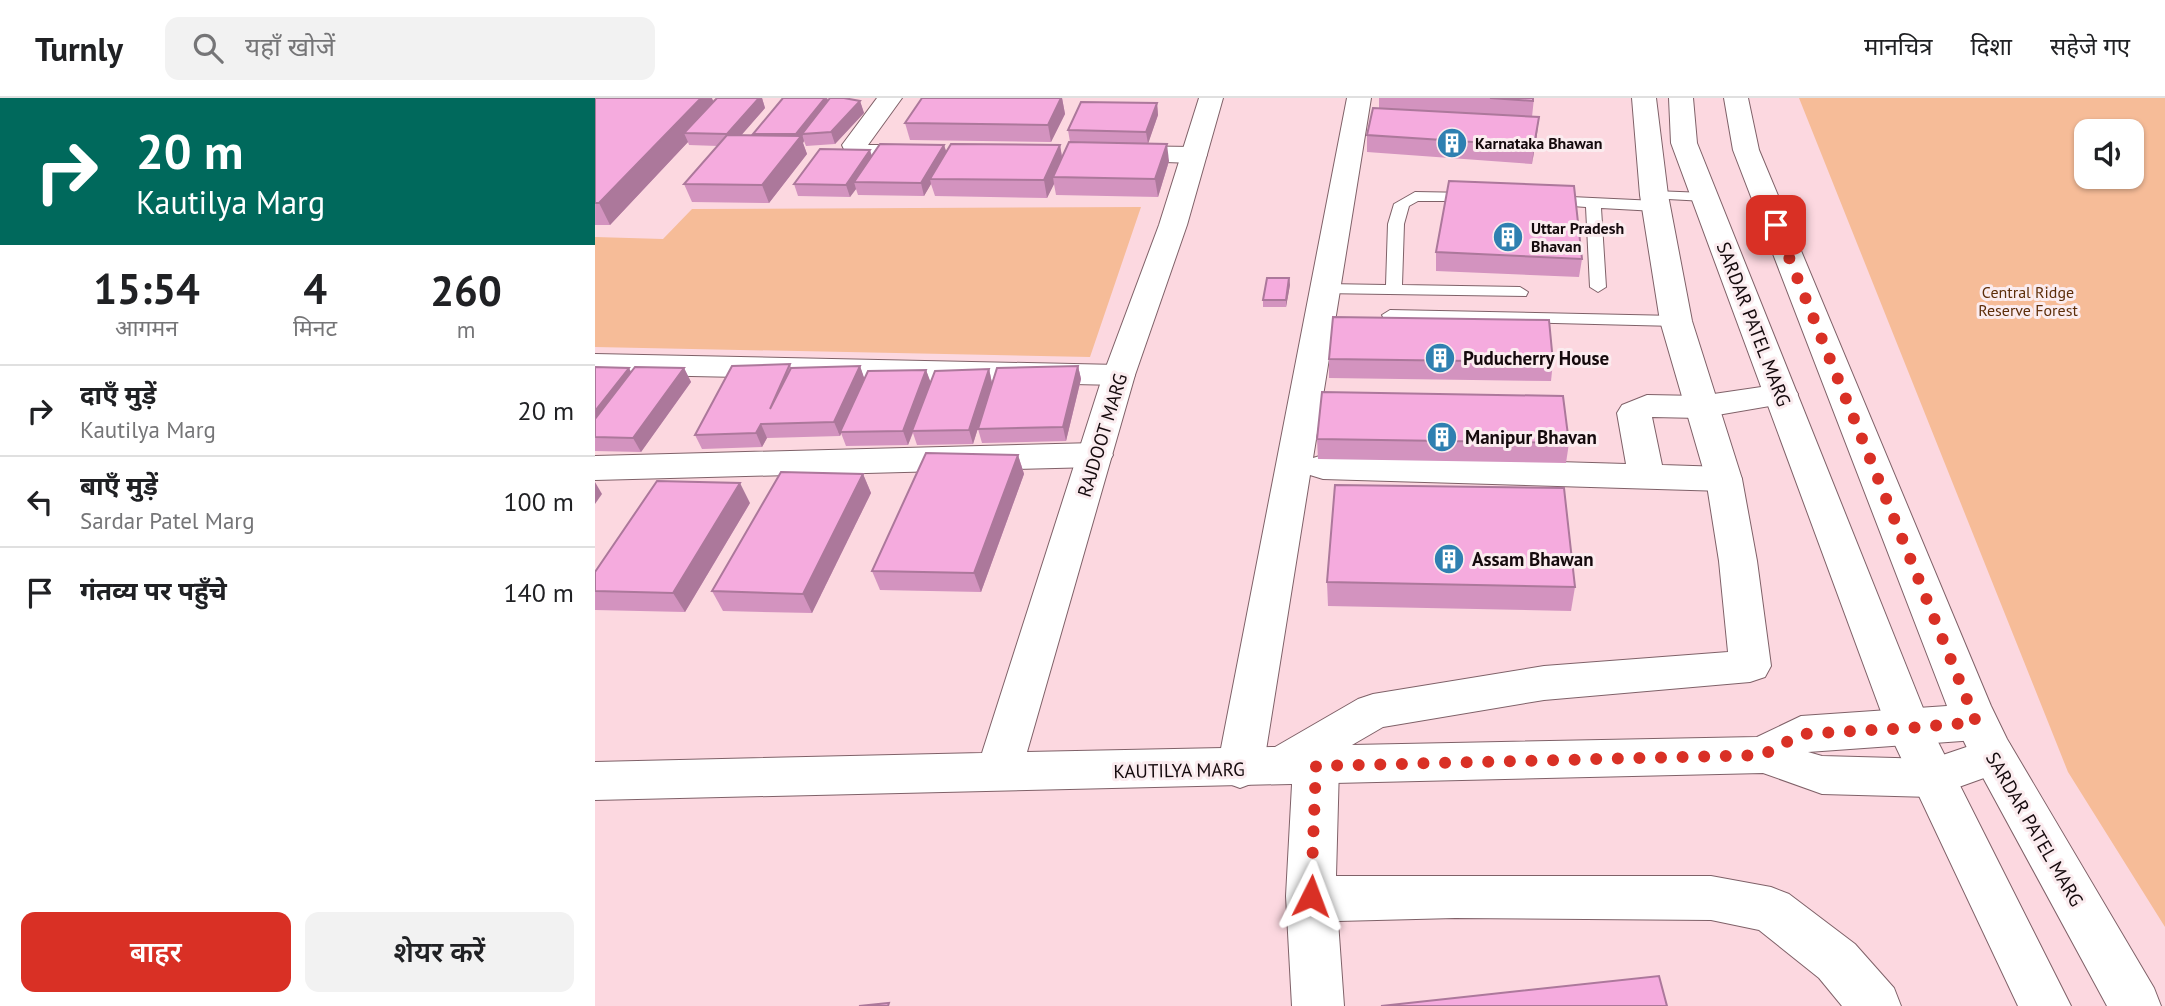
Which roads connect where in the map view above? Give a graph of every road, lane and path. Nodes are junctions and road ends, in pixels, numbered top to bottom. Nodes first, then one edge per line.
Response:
1 (890, 98) edge
2 (1212, 98) edge
3 (1359, 98) edge
4 (1644, 98) edge
5 (1681, 98) edge
6 (1737, 98) edge
7 (947, 154) edge
8 (1098, 154) edge
9 (1194, 155) junction
10 (1484, 197) edge
11 (1705, 197) junction
12 (1538, 200) edge
13 (1655, 200) junction
14 (1593, 203) junction
15 (1598, 287) dead end
16 (1326, 289) junction
17 (1394, 290) junction
18 (1520, 292) dead end
19 (1391, 315) edge
20 (1676, 321) junction
21 (595, 364) edge
22 (739, 367) junction
23 (1119, 375) junction
24 (1781, 394) junction
25 (1700, 407) junction
26 (1095, 456) junction
27 (691, 466) junction
28 (1322, 467) edge
29 (595, 468) edge
30 (1646, 477) junction
31 (1724, 479) junction
32 (1909, 728) junction
33 (1985, 739) junction
34 (1763, 755) junction
35 (1278, 768) junction
36 (998, 773) junction
37 (1931, 778) junction
38 (595, 781) edge
39 (1311, 896) junction
40 (1318, 1006) edge
41 (1875, 1006) edge
42 (2045, 1006) edge
43 (2135, 1006) edge

1 - 7 street
2 - 9 street, RAJDOOT MARG
3 - 16 street
4 - 13 street
5 - 11 street, SARDAR PATEL MARG
6 - 33 street, SARDAR PATEL MARG
8 - 9 street
9 - 23 street, RAJDOOT MARG
10 - 17 lane
11 - 13 lane
11 - 24 street, SARDAR PATEL MARG
12 - 14 lane
13 - 14 lane
13 - 20 street
14 - 15 lane
16 - 17 lane
16 - 35 street
17 - 18 lane
19 - 20 lane
20 - 25 street
21 - 22 street
22 - 23 street
22 - 27 street
23 - 26 street, RAJDOOT MARG
24 - 25 street
24 - 32 street, SARDAR PATEL MARG
25 - 30 street
25 - 31 street
26 - 27 street
26 - 36 street, RAJDOOT MARG
27 - 29 street
28 - 30 street
30 - 31 street
31 - 35 street
32 - 33 street, KAUTILYA MARG
32 - 34 street, KAUTILYA MARG
32 - 37 street, SARDAR PATEL MARG
33 - 37 street, KAUTILYA MARG
33 - 43 street, SARDAR PATEL MARG
34 - 35 street, KAUTILYA MARG
34 - 37 street, KAUTILYA MARG
35 - 36 street, KAUTILYA MARG
35 - 39 street
36 - 38 street, KAUTILYA MARG
37 - 42 street, SARDAR PATEL MARG
39 - 40 street
39 - 41 street

